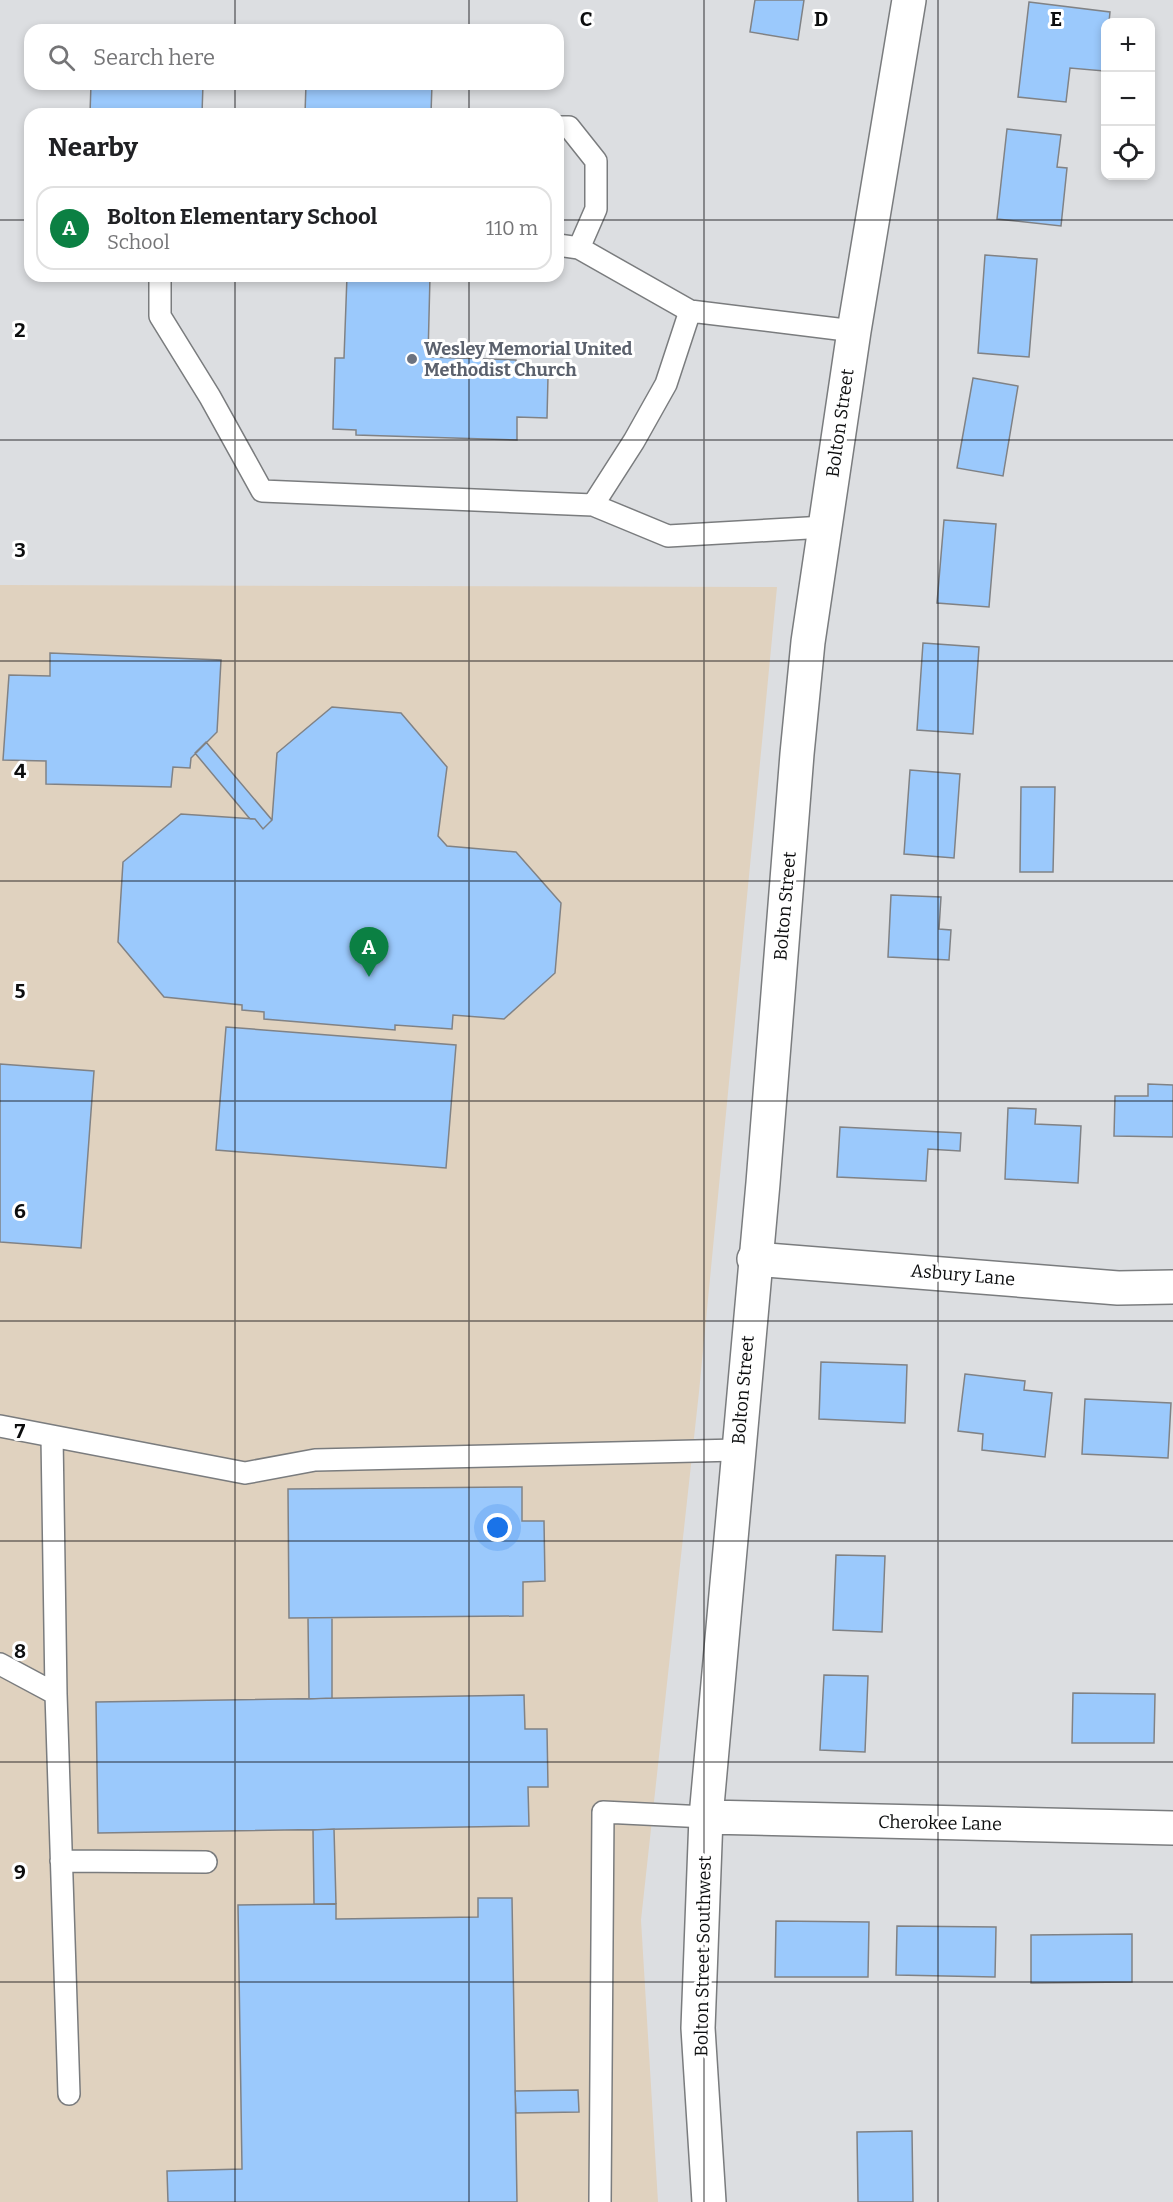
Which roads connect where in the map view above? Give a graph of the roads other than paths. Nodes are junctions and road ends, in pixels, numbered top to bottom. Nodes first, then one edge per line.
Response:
1 (909, 0) edge
2 (564, 127) edge
3 (564, 246) edge
4 (579, 248) junction
5 (160, 282) edge
6 (690, 311) junction
7 (854, 331) junction
8 (593, 505) junction
9 (825, 527) junction
10 (754, 1259) junction
11 (1173, 1287) edge
12 (0, 1426) edge
13 (52, 1436) junction
14 (737, 1450) junction
15 (0, 1664) edge
16 (56, 1694) junction
17 (706, 1817) junction
18 (1173, 1828) edge
19 (62, 1861) junction
20 (206, 1862) dead end
21 (69, 2094) dead end
22 (600, 2202) edge
23 (708, 2202) edge

1 - 7 street, Bolton Street
2 - 4 lane
3 - 4 lane
4 - 6 lane
5 - 8 lane
6 - 7 lane
6 - 8 lane
7 - 9 street, Bolton Street
8 - 9 lane
9 - 10 street, Bolton Street
10 - 11 street, Asbury Lane
10 - 14 street, Bolton Street
12 - 13 lane
13 - 14 lane
13 - 16 lane
14 - 17 street, Bolton Street
15 - 16 lane
16 - 19 lane
17 - 18 street, Cherokee Lane
17 - 22 lane
17 - 23 street, Bolton Street Southwest
19 - 20 lane
19 - 21 lane

